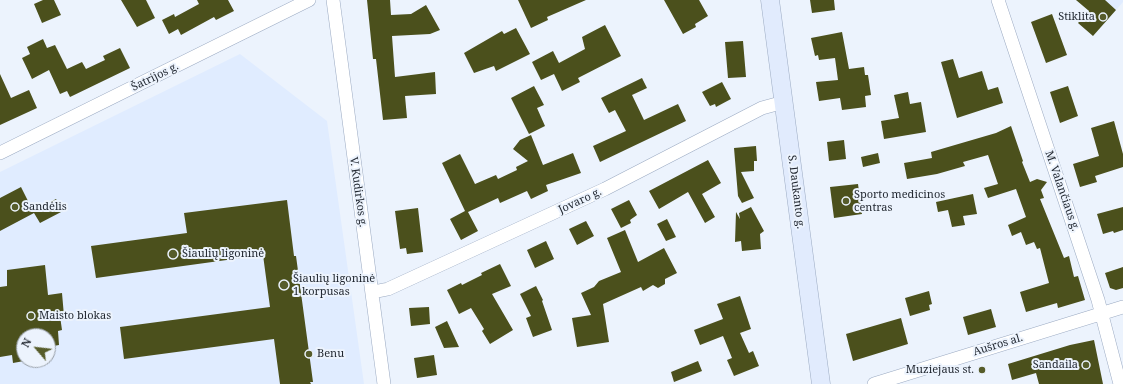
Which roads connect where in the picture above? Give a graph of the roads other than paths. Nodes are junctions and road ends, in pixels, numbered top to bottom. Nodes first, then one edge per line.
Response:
1 (309, 0) edge
2 (333, 0) edge
3 (770, 0) edge
4 (998, 0) edge
5 (784, 102) junction
6 (0, 153) edge
7 (373, 292) junction
8 (1123, 307) edge
9 (1102, 313) junction
10 (384, 384) edge
11 (821, 384) edge
12 (874, 384) edge
13 (1120, 384) edge

1 - 6 street, Šatrijos g.
2 - 7 street, V. Kudirkos g.
3 - 5 main road, S. Daukanto g.
4 - 9 street, M. Valančiaus g.
5 - 7 street, Jovaro g.
5 - 11 main road, S. Daukanto g.
7 - 10 street, V. Kudirkos g.
8 - 9 street, Aušros al.
9 - 12 street, Aušros al.
9 - 13 street, M. Valančiaus g.

